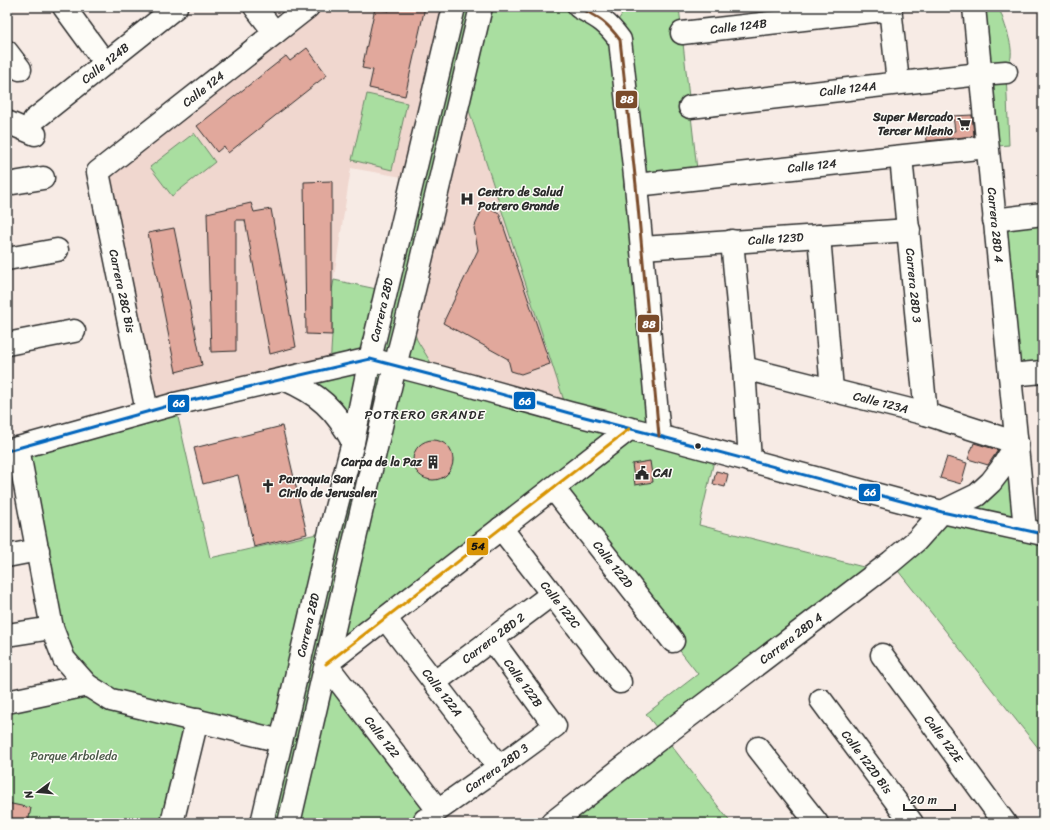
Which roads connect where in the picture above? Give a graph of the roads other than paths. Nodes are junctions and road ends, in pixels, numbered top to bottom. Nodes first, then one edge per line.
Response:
1 (64, 7) edge
2 (255, 7) edge
3 (308, 7) edge
4 (454, 7) edge
5 (481, 7) edge
6 (579, 7) edge
7 (974, 7) edge
8 (890, 8) edge
9 (168, 9) edge
10 (275, 33) junction
11 (682, 33) dead end
12 (105, 63) junction
13 (1006, 72) dead end
14 (980, 74) junction
15 (898, 83) junction
16 (690, 107) dead end
17 (7, 122) edge
18 (987, 148) junction
19 (901, 158) junction
20 (98, 172) joint
21 (43, 178) dead end
22 (7, 184) edge
23 (636, 185) junction
24 (1043, 214) edge
25 (994, 220) junction
26 (909, 230) junction
27 (819, 236) junction
28 (732, 241) junction
29 (642, 248) junction
30 (57, 250) dead end
31 (7, 259) edge
32 (74, 331) dead end
33 (7, 344) edge
34 (370, 359) junction
35 (395, 366) junction
36 (744, 368) junction
37 (1043, 372) edge
38 (1010, 374) junction
39 (284, 379) junction
40 (832, 390) junction
41 (147, 411) junction
42 (926, 414) junction
43 (629, 429) junction
44 (659, 436) junction
45 (353, 442) junction
46 (1017, 442) junction
47 (13, 450) edge
48 (750, 461) junction
49 (553, 488) junction
50 (942, 512) junction
51 (501, 528) junction
52 (1034, 531) edge
53 (38, 550) junction
54 (7, 556) edge
55 (552, 594) junction
56 (385, 618) junction
57 (52, 628) junction
58 (7, 635) edge
59 (492, 640) junction
60 (673, 641) dead end
61 (882, 655) dead end
62 (326, 664) junction
63 (435, 682) junction
64 (620, 682) dead end
65 (87, 685) junction
66 (821, 700) dead end
67 (7, 702) edge
68 (197, 720) junction
69 (554, 726) joint
70 (280, 741) junction
71 (758, 748) dead end
72 (499, 767) junction
73 (430, 818) edge
74 (172, 823) edge
75 (262, 823) edge
76 (289, 823) edge
77 (552, 823) edge
78 (817, 823) edge
79 (912, 823) edge
80 (1005, 823) edge

1 - 12 street
2 - 10 street
3 - 10 street, Calle 124
4 - 34 street, Carrera 28D
5 - 35 street
6 - 23 street
7 - 14 street, Carrera 28D 4
8 - 11 street, Calle 124B
8 - 15 street
9 - 12 street, Calle 124B
10 - 20 street, Calle 124
12 - 17 street, Calle 124B
13 - 14 street, Calle 124A
14 - 15 street, Calle 124A
14 - 18 street, Carrera 28D 4
15 - 16 street, Calle 124A
18 - 19 street, Calle 124
18 - 25 street, Carrera 28D 4
19 - 23 street, Calle 124
19 - 26 street, Carrera 28D 3
20 - 41 street, Carrera 28C Bis
21 - 22 street
23 - 29 street
24 - 25 street
25 - 38 street, Carrera 28D 4
26 - 27 street, Calle 123D
26 - 42 street, Carrera 28D 3
27 - 28 street, Calle 123D
27 - 40 street
28 - 29 street, Calle 123D
28 - 36 street
29 - 44 street
30 - 31 street
32 - 33 street
34 - 35 street
34 - 39 street
34 - 45 street, Carrera 28D
35 - 43 street
35 - 62 street
36 - 40 street, Calle 123A
36 - 48 street
37 - 38 street
38 - 46 street, Carrera 28D 4
39 - 41 street
39 - 45 street
40 - 42 street, Calle 123A
41 - 47 street
42 - 46 street, Calle 123A
43 - 44 street
43 - 49 street
44 - 48 street
45 - 70 street, Carrera 28D
46 - 50 street, Carrera 28D 4
46 - 52 street, Carrera 28D 4
47 - 53 street
48 - 50 street
49 - 51 street
49 - 60 street, Calle 122D
50 - 52 street
50 - 77 street, Carrera 28D 4
51 - 55 street, Calle 122C
51 - 56 street
53 - 54 street
53 - 57 street
55 - 59 street, Carrera 28D 2
55 - 64 street, Calle 122C
56 - 62 street
56 - 63 street, Calle 122A
57 - 58 street
57 - 65 street
59 - 63 street, Carrera 28D 2
59 - 69 street, Calle 122B
61 - 80 street, Calle 122E
62 - 73 street, Calle 122
62 - 76 street
63 - 72 street, Calle 122A
65 - 67 street
65 - 68 street
66 - 79 street, Calle 122D Bis
68 - 70 street
68 - 74 street
69 - 72 street, Carrera 28D 3
70 - 75 street, Carrera 28D
71 - 78 street
72 - 73 street, Carrera 28D 3

